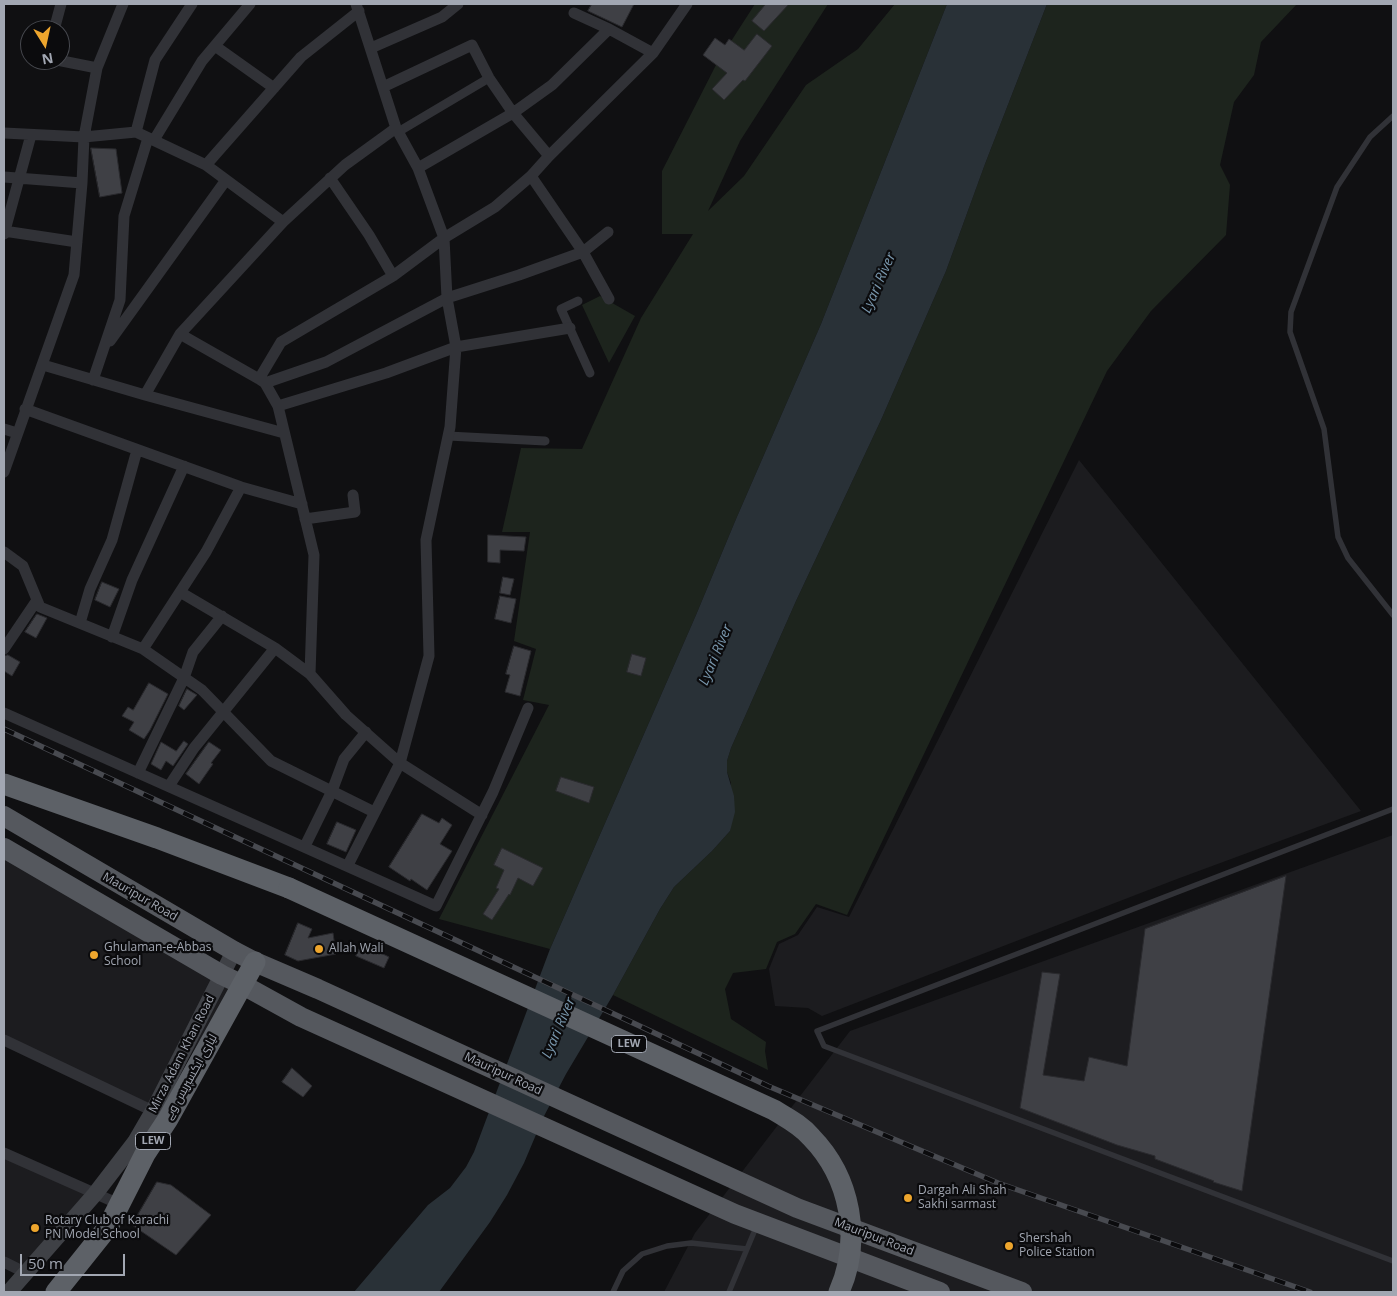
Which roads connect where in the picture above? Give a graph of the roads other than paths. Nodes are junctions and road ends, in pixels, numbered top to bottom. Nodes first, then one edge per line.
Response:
1 (61, 4) edge
2 (123, 4) edge
3 (192, 4) edge
4 (250, 4) edge
5 (458, 4) edge
6 (687, 4) edge
7 (358, 7) edge
8 (574, 13) dead end
9 (57, 20) edge
10 (609, 29) junction
11 (215, 46) junction
12 (371, 48) junction
13 (653, 53) junction
14 (70, 63) edge
15 (97, 68) junction
16 (489, 78) junction
17 (383, 87) junction
18 (274, 88) junction
19 (513, 113) junction
20 (1393, 116) edge
21 (397, 130) junction
22 (136, 132) junction
23 (4, 133) edge
24 (30, 135) junction
25 (84, 137) junction
26 (151, 139) junction
27 (549, 156) junction
28 (206, 164) junction
29 (418, 168) junction
30 (532, 176) junction
31 (4, 177) edge
32 (19, 178) junction
33 (330, 178) junction
34 (226, 180) junction
35 (82, 183) junction
36 (283, 222) junction
37 (4, 232) edge
38 (608, 232) dead end
39 (444, 238) junction
40 (77, 242) junction
41 (583, 252) junction
42 (393, 276) junction
43 (447, 298) junction
44 (609, 299) dead end
45 (578, 301) dead end
46 (570, 328) junction
47 (180, 334) junction
48 (456, 347) junction
49 (102, 352) junction
50 (43, 365) junction
51 (590, 373) dead end
52 (93, 380) junction
53 (262, 381) junction
54 (145, 395) junction
55 (278, 406) junction
56 (25, 409) junction
57 (4, 429) edge
58 (17, 433) junction
59 (284, 433) junction
60 (448, 436) junction
61 (545, 441) dead end
62 (137, 450) junction
63 (184, 466) junction
64 (4, 472) edge
65 (241, 487) junction
66 (353, 495) dead end
67 (302, 504) junction
68 (305, 519) junction
69 (4, 552) edge
70 (180, 592) junction
71 (37, 600) junction
72 (1393, 615) edge
73 (222, 616) junction
74 (80, 623) junction
75 (112, 637) junction
76 (276, 648) junction
77 (4, 649) edge
78 (143, 649) junction
79 (310, 674) junction
80 (184, 678) junction
81 (528, 708) dead end
82 (4, 713) edge
83 (224, 713) junction
84 (366, 732) junction
85 (400, 763) junction
86 (138, 772) junction
87 (4, 784) edge
88 (169, 786) junction
89 (332, 791) junction
90 (1393, 809) edge
91 (374, 812) junction
92 (482, 815) junction
93 (4, 816) edge
94 (305, 846) junction
95 (4, 848) edge
96 (348, 865) junction
97 (234, 951) junction
98 (255, 962) junction
99 (222, 975) junction
100 (243, 984) junction
101 (4, 1040) edge
102 (153, 1111) junction
103 (4, 1154) edge
104 (95, 1194) junction
105 (119, 1204) junction
106 (758, 1223) junction
107 (747, 1249) junction
108 (1393, 1261) edge
109 (4, 1262) edge
110 (26, 1273) junction
111 (10, 1292) edge
112 (56, 1292) edge
113 (612, 1292) edge
114 (729, 1292) edge
115 (839, 1292) edge
116 (940, 1292) edge
117 (1022, 1292) edge

1 - 9 street
2 - 15 street
3 - 22 street
4 - 11 street
5 - 12 street
6 - 13 street
7 - 12 street
7 - 18 street
8 - 10 street
10 - 13 street
10 - 19 street
11 - 18 street
11 - 26 street
12 - 17 street
13 - 27 street
14 - 15 street
15 - 25 street
16 - 17 street
16 - 19 street
16 - 21 street
17 - 21 street
18 - 28 street
19 - 27 street
19 - 29 street
20 - 72 lane
21 - 29 street
21 - 33 street
22 - 25 street
22 - 26 street
23 - 24 street
24 - 25 street
24 - 32 street
25 - 35 street
26 - 28 street
26 - 49 street
27 - 30 street
28 - 34 street
29 - 39 street
30 - 39 street
30 - 41 street
31 - 32 street
32 - 35 street
32 - 37 street
33 - 36 street
33 - 42 street
34 - 36 street
34 - 49 street
35 - 40 street
36 - 47 street
37 - 40 street
38 - 41 street
39 - 42 street
39 - 43 street
40 - 50 street
41 - 43 street
41 - 44 street
42 - 53 street
43 - 48 street
43 - 53 street
45 - 46 street
46 - 48 street
46 - 51 street
47 - 53 street
47 - 54 street
48 - 55 street
48 - 60 street
49 - 52 street
50 - 52 street
50 - 56 street
52 - 54 street
53 - 55 street
54 - 59 street
55 - 59 street
56 - 58 street
56 - 62 street
57 - 58 street
58 - 64 street
59 - 67 street
60 - 61 street
60 - 85 street
62 - 63 street
62 - 74 street
63 - 65 street
63 - 75 street
65 - 67 street
65 - 70 street
66 - 68 street
67 - 68 street
68 - 79 street
69 - 71 street
70 - 73 street
70 - 78 street
71 - 74 street
71 - 77 street
73 - 76 street
73 - 80 street
74 - 75 street
75 - 78 street
76 - 79 street
76 - 83 street
78 - 80 street
79 - 84 street
80 - 83 street
80 - 86 street
81 - 92 street
82 - 86 street
83 - 88 street
83 - 89 street
84 - 85 street
84 - 89 street
85 - 91 street
85 - 92 street
86 - 88 street
87 - 115 highway, LEW, bridge
88 - 94 street
89 - 91 street
89 - 94 street
90 - 108 lane
91 - 96 street
92 - 96 street
93 - 97 highway, Mauripur Road
94 - 96 street
95 - 99 highway, Mauripur Road
97 - 98 highway, Mauripur Road
97 - 99 main road, Mirza Adam Khan Road
98 - 100 highway, لیاری ایکسپریس وے
98 - 117 highway, Mauripur Road
99 - 100 highway, Mauripur Road
99 - 102 main road, Mirza Adam Khan Road
100 - 105 highway, لیاری ایکسپریس وے / LEW
100 - 106 highway, Mauripur Road
101 - 102 street
102 - 104 main road, Mirza Adam Khan Road
103 - 104 street
104 - 105 street
104 - 110 main road, Mirza Adam Khan Road
105 - 112 highway, لیاری ایکسپریس وے / LEW
106 - 107 lane
106 - 116 highway, Mauripur Road
107 - 113 lane
107 - 114 lane
109 - 110 street
110 - 111 main road, Mirza Adam Khan Road

